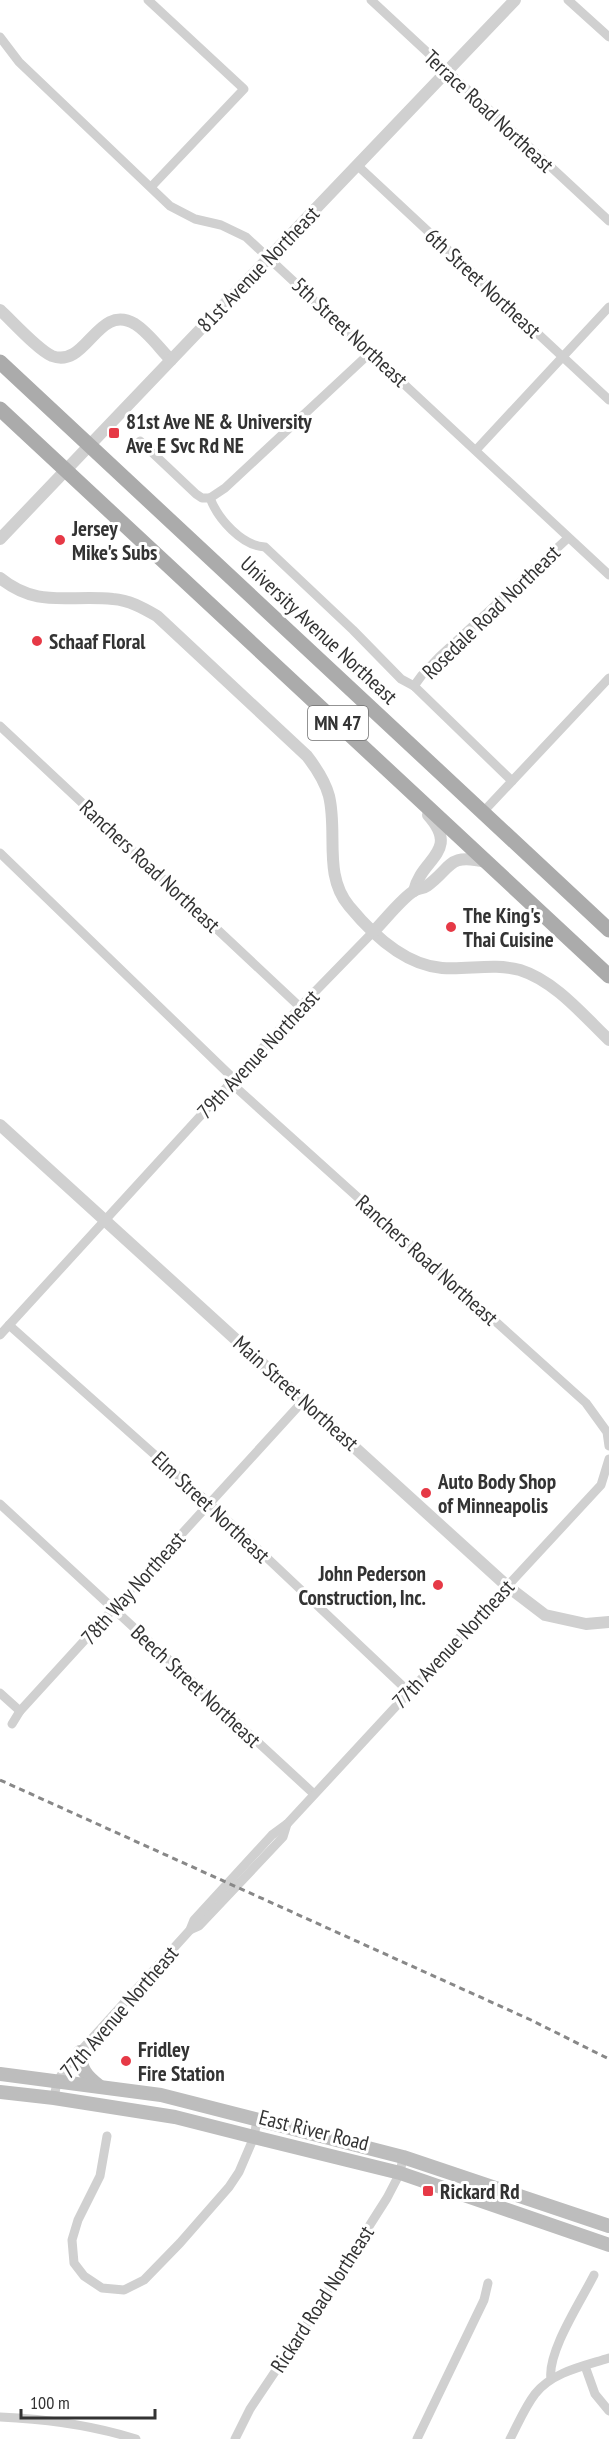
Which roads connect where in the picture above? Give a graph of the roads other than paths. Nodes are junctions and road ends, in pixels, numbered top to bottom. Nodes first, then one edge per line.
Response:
1 (149, 0) edge
2 (371, 0) edge
3 (515, 0) edge
4 (568, 0) edge
5 (0, 37) edge
6 (609, 37) edge
7 (446, 72) junction
8 (358, 166) junction
9 (151, 187) junction
10 (609, 221) edge
11 (268, 257) junction
12 (609, 307) edge
13 (0, 310) edge
14 (371, 352) junction
15 (561, 356) junction
16 (171, 360) junction
17 (0, 362) edge
18 (609, 400) edge
19 (0, 409) edge
20 (140, 441) dead end
21 (89, 447) junction
22 (476, 450) junction
23 (66, 471) junction
24 (210, 498) junction
25 (568, 538) junction
26 (0, 539) edge
27 (609, 575) edge
28 (0, 578) edge
29 (609, 678) edge
30 (414, 686) junction
31 (0, 726) edge
32 (392, 774) junction
33 (512, 781) junction
34 (483, 812) junction
35 (0, 853) edge
36 (486, 862) junction
37 (414, 891) junction
38 (609, 930) edge
39 (374, 931) junction
40 (609, 976) edge
41 (300, 1007) junction
42 (609, 1040) edge
43 (233, 1082) junction
44 (0, 1125) edge
45 (104, 1220) junction
46 (9, 1325) junction
47 (0, 1335) edge
48 (304, 1400) junction
49 (609, 1446) edge
50 (609, 1459) edge
51 (0, 1504) edge
52 (210, 1504) junction
53 (507, 1586) junction
54 (113, 1610) junction
55 (609, 1622) edge
56 (409, 1692) junction
57 (0, 1693) edge
58 (20, 1711) junction
59 (12, 1724) dead end
60 (314, 1794) junction
61 (80, 2052) junction
62 (0, 2074) edge
63 (57, 2082) junction
64 (101, 2087) junction
65 (0, 2092) edge
66 (54, 2098) junction
67 (257, 2120) junction
68 (106, 2136) dead end
69 (254, 2137) junction
70 (403, 2157) junction
71 (400, 2173) junction
72 (609, 2226) edge
73 (609, 2245) edge
74 (594, 2275) dead end
75 (488, 2283) dead end
76 (609, 2358) edge
77 (585, 2366) junction
78 (551, 2379) junction
79 (609, 2411) edge
80 (0, 2417) edge
81 (136, 2439) edge
82 (235, 2439) edge
83 (417, 2439) edge
84 (510, 2439) edge

1 - 9 street
2 - 7 street, Terrace Road Northeast
3 - 7 street, 81st Avenue Northeast
4 - 6 street
5 - 9 street, 5th Street Northeast
7 - 8 street, 81st Avenue Northeast
7 - 10 street, Terrace Road Northeast
8 - 11 street, 81st Avenue Northeast
8 - 15 street, 6th Street Northeast
9 - 11 street, 5th Street Northeast
11 - 14 street, 5th Street Northeast
11 - 16 street, 81st Avenue Northeast
12 - 15 street
13 - 16 street
14 - 22 street, 5th Street Northeast
14 - 24 street
15 - 18 street, 6th Street Northeast
15 - 22 street
16 - 21 street, 81st Avenue Northeast
17 - 21 main road, University Avenue Northeast / MN 47
19 - 23 main road, MN 47
20 - 24 street
21 - 23 street, 81st Avenue Northeast
21 - 34 main road, University Avenue Northeast / MN 47
22 - 25 street, 5th Street Northeast
23 - 26 street, 81st Avenue Northeast
23 - 32 main road, MN 47
24 - 30 street
25 - 27 street, 5th Street Northeast
25 - 30 street, Rosedale Road Northeast
28 - 39 street
29 - 33 street
30 - 33 street
31 - 41 street, Ranchers Road Northeast
32 - 36 main road, MN 47
32 - 37 street, 79th Avenue Northeast
33 - 34 street
34 - 38 main road, University Avenue Northeast / MN 47
35 - 43 street, Ranchers Road Northeast
36 - 37 street, 79th Avenue Northeast
36 - 40 main road, MN 47
37 - 39 street, 79th Avenue Northeast
39 - 41 street, 79th Avenue Northeast
39 - 42 street
41 - 43 street, 79th Avenue Northeast
43 - 45 street, 79th Avenue Northeast
43 - 49 street, Ranchers Road Northeast
44 - 45 street, Main Street Northeast
45 - 46 street, 79th Avenue Northeast
45 - 48 street, Main Street Northeast
46 - 47 street, 79th Avenue Northeast
46 - 52 street, Elm Street Northeast
48 - 52 street, 78th Way Northeast
48 - 53 street, Main Street Northeast
50 - 53 street, 77th Avenue Northeast
51 - 54 street, Beech Street Northeast
52 - 54 street, 78th Way Northeast
52 - 56 street, Elm Street Northeast
53 - 55 street, Main Street Northeast
53 - 56 street, 77th Avenue Northeast
54 - 58 street, 78th Way Northeast
54 - 60 street, Beech Street Northeast
56 - 60 street, 77th Avenue Northeast
57 - 58 street
58 - 59 street, 78th Way Northeast
60 - 61 street, 77th Avenue Northeast
61 - 63 street, 77th Avenue Northeast
61 - 64 main road
62 - 63 main road, East River Road
63 - 64 main road, East River Road
63 - 66 street, 77th Avenue Northeast
64 - 67 main road, East River Road
65 - 66 main road, East River Road
66 - 69 main road, East River Road
67 - 69 street
67 - 70 main road, East River Road
68 - 69 street
69 - 71 main road, East River Road
70 - 71 street, Rickard Road Northeast
70 - 72 main road, East River Road
71 - 73 main road, East River Road
71 - 82 street, Rickard Road Northeast
74 - 78 street
75 - 83 street
76 - 77 street
77 - 78 street
77 - 79 street
78 - 84 street
80 - 81 street

